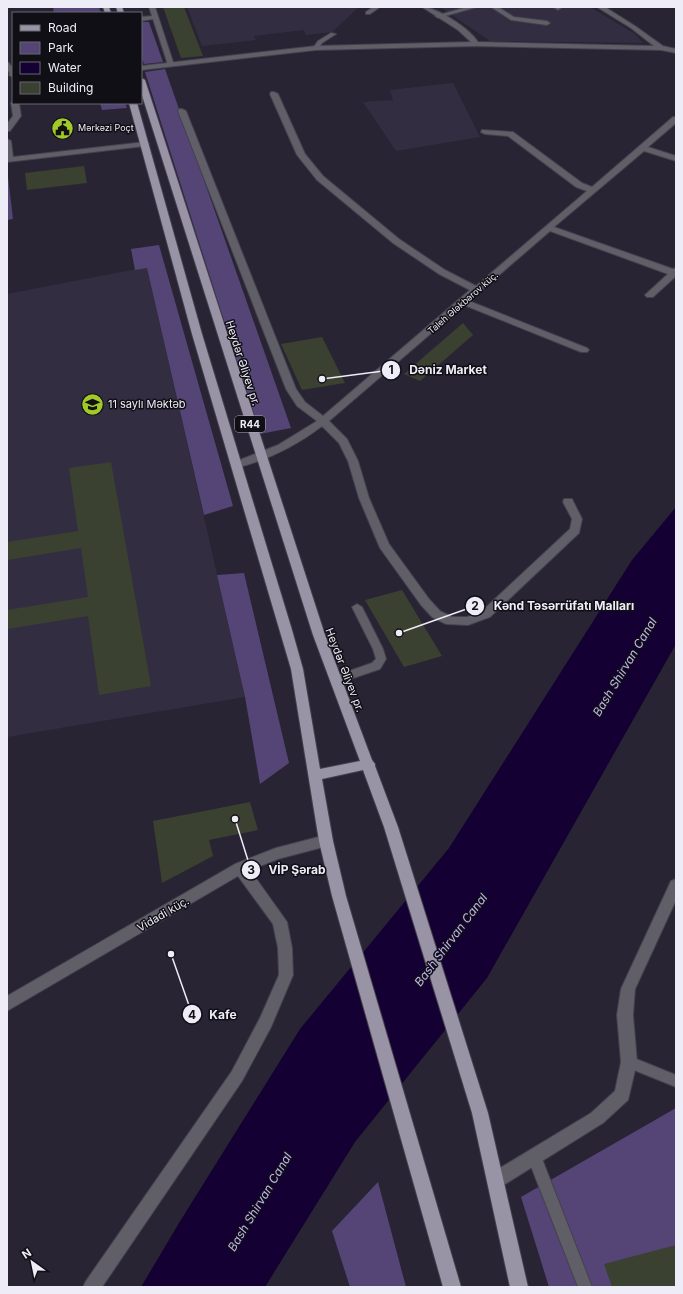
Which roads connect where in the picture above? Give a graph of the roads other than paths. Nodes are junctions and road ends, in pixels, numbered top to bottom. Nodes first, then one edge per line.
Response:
1 (152, 7) edge
2 (377, 7) edge
3 (425, 7) edge
4 (474, 7) edge
5 (494, 7) edge
6 (600, 7) edge
7 (368, 13) dead end
8 (438, 16) junction
9 (155, 17) junction
10 (142, 19) edge
11 (547, 23) dead end
12 (333, 34) dead end
13 (476, 44) junction
14 (316, 48) junction
15 (661, 48) junction
16 (676, 50) edge
17 (7, 64) edge
18 (171, 65) junction
19 (142, 68) edge
20 (12, 73) edge
21 (142, 83) edge
22 (274, 94) dead end
23 (16, 104) edge
24 (133, 104) edge
25 (182, 111) dead end
26 (676, 119) edge
27 (7, 129) edge
28 (485, 132) dead end
29 (7, 141) edge
30 (145, 144) junction
31 (643, 148) junction
32 (676, 159) edge
33 (8, 160) edge
34 (594, 190) junction
35 (548, 228) junction
36 (675, 272) edge
37 (477, 290) junction
38 (650, 295) dead end
39 (464, 302) junction
40 (584, 350) dead end
41 (323, 422) junction
42 (261, 458) junction
43 (236, 465) junction
44 (568, 502) dead end
45 (357, 607) dead end
46 (336, 680) junction
47 (369, 764) junction
48 (316, 775) junction
49 (326, 841) junction
50 (240, 868) junction
51 (676, 885) edge
52 (7, 1004) edge
53 (630, 1062) junction
54 (676, 1081) edge
55 (534, 1156) junction
56 (496, 1180) junction
57 (92, 1287) edge
58 (452, 1287) edge
59 (518, 1287) edge
60 (585, 1287) edge

1 - 9 lane
2 - 7 lane
3 - 8 street
4 - 8 lane
5 - 11 lane
6 - 15 street
8 - 13 street
9 - 10 lane
9 - 18 lane
12 - 14 lane
13 - 14 street
13 - 15 street
14 - 18 street
15 - 16 street
17 - 20 lane
18 - 19 street
21 - 42 main road, Heydər Əliyev pr. / R44
22 - 37 street
23 - 27 street
24 - 30 main road, R44
25 - 41 street
26 - 31 street, Taleh Ələkbərov küç.
28 - 34 street
29 - 33 street
30 - 33 street
30 - 43 main road, R44
31 - 32 street
31 - 34 street, Taleh Ələkbərov küç.
34 - 35 street, Taleh Ələkbərov küç.
35 - 36 street
35 - 37 street, Taleh Ələkbərov küç.
36 - 38 street
37 - 39 street, Taleh Ələkbərov küç.
39 - 40 street
39 - 41 street, Taleh Ələkbərov küç.
41 - 42 street, Taleh Ələkbərov küç.
41 - 44 street
42 - 43 street, Taleh Ələkbərov küç.
42 - 46 main road, Heydər Əliyev pr. / R44
43 - 48 main road, R44
45 - 46 lane
46 - 47 main road, Heydər Əliyev pr. / R44
47 - 48 main road
47 - 56 main road, Heydər Əliyev pr.
48 - 49 main road
49 - 50 street, Vidadi küç.
49 - 58 main road
50 - 52 street, Vidadi küç.
50 - 57 street
51 - 53 street
53 - 54 lane
53 - 55 street
55 - 56 street
55 - 60 lane
56 - 59 main road, Heydər Əliyev pr.

